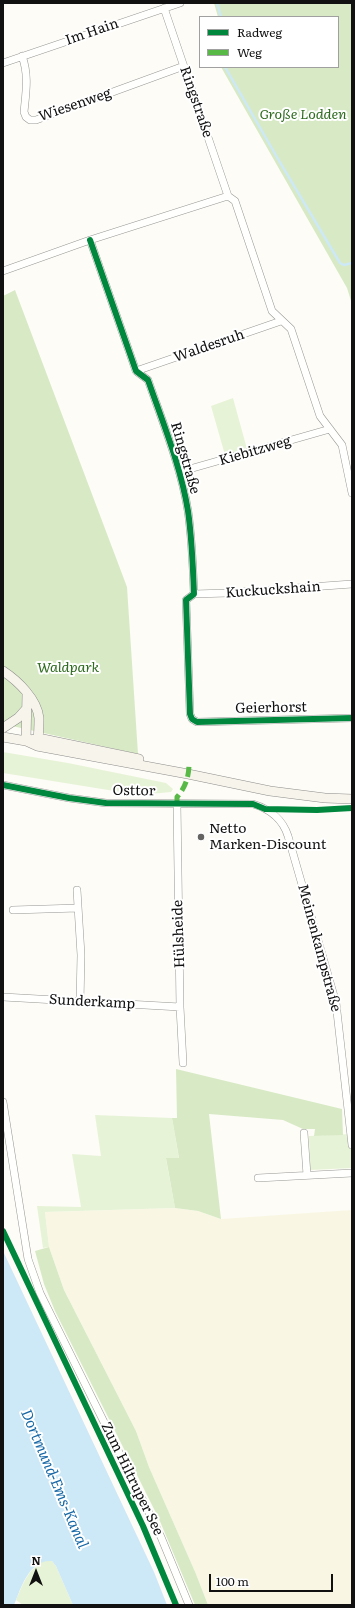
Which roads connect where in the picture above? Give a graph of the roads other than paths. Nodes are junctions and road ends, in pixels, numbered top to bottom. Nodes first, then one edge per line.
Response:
1 (180, 3) edge
2 (164, 8) junction
3 (22, 56) junction
4 (3, 63) edge
5 (184, 66) junction
6 (228, 196) junction
7 (90, 240) junction
8 (3, 271) edge
9 (281, 321) junction
10 (136, 371) junction
11 (330, 429) junction
12 (179, 472) junction
13 (352, 493) edge
14 (352, 584) edge
15 (194, 594) junction
16 (3, 671) edge
17 (27, 694) junction
18 (27, 708) junction
19 (352, 718) edge
20 (192, 719) joint
21 (3, 728) edge
22 (3, 737) edge
23 (38, 738) junction
24 (26, 741) junction
25 (188, 774) junction
26 (3, 785) edge
27 (352, 799) edge
28 (177, 804) junction
29 (265, 809) joint
30 (77, 890) dead end
31 (78, 908) junction
32 (13, 910) dead end
33 (3, 997) edge
34 (80, 1002) junction
35 (180, 1007) junction
36 (183, 1063) dead end
37 (3, 1102) edge
38 (351, 1124) edge
39 (304, 1133) dead end
40 (352, 1144) edge
41 (352, 1173) edge
42 (307, 1175) junction
43 (258, 1178) dead end
44 (189, 1605) edge

1 - 2 street, Im Hain
2 - 3 street, Im Hain
2 - 5 street, Ringstraße
3 - 4 street, Im Hain
3 - 5 street, Wiesenweg
5 - 6 street, Ringstraße
6 - 7 street
6 - 9 street, Ringstraße
7 - 8 street
7 - 10 street, Ringstraße
9 - 10 street, Waldesruh
9 - 11 street, Ringstraße
10 - 12 street, Ringstraße
11 - 12 street, Kiebitzweg
11 - 13 street, Ringstraße
12 - 15 street, Ringstraße
14 - 15 street, Kuckuckshain
15 - 20 street, Ringstraße
16 - 17 main road
17 - 18 main road
17 - 23 main road
18 - 21 main road
18 - 24 main road
19 - 20 street, Geierhorst
22 - 24 main road, Osttor
23 - 24 main road, Osttor
23 - 25 main road, Osttor
24 - 25 main road, Osttor
25 - 27 main road, Osttor
26 - 28 street, Osttor
28 - 29 street, Osttor
28 - 35 street, Hülsheide
29 - 38 street, Meinenkampstraße
30 - 31 street
31 - 32 street
31 - 34 street
33 - 34 street, Sunderkamp
34 - 35 street, Sunderkamp
35 - 36 street, Hülsheide
37 - 44 street, Zum Hiltruper See
38 - 40 street, Meinenkampstraße
39 - 42 street
41 - 42 street
42 - 43 street

